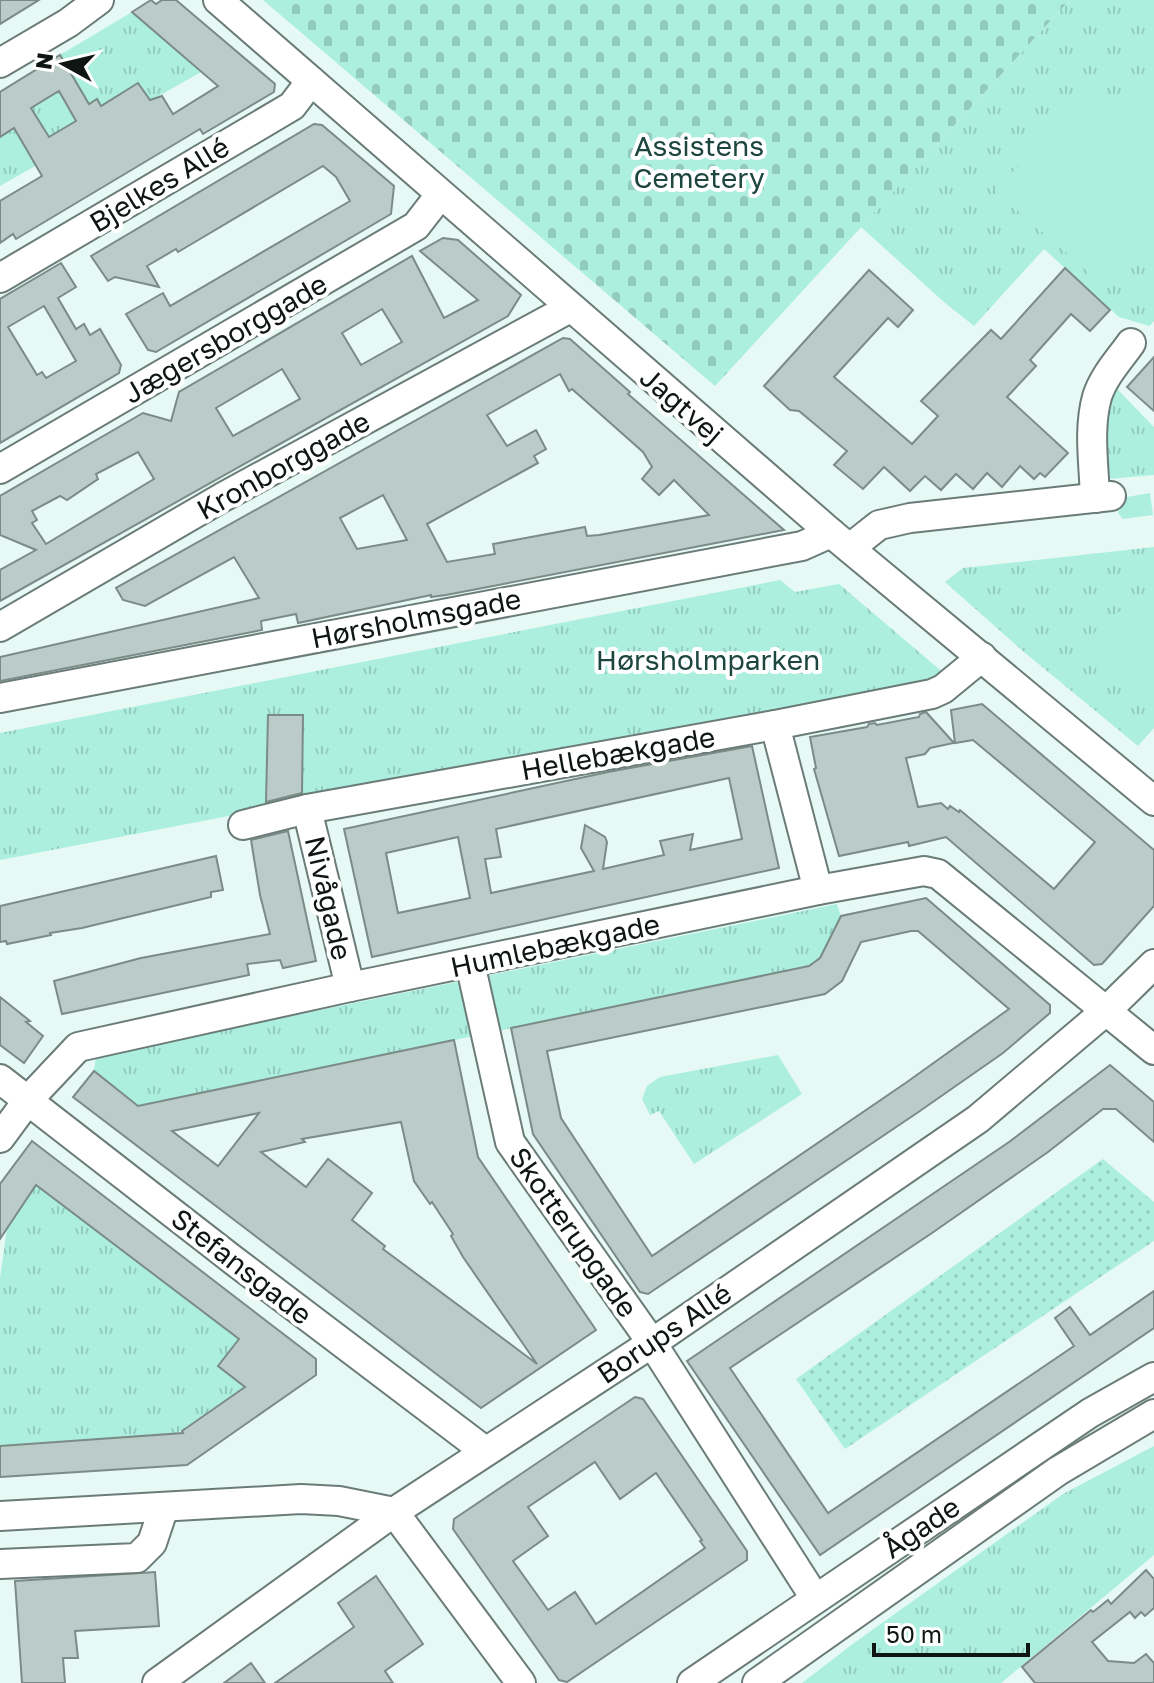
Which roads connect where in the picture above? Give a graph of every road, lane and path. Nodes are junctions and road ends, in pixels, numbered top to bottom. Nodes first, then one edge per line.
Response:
1 (99, 0) edge
2 (218, 0) edge
3 (0, 63) edge
4 (311, 81) junction
5 (440, 195) junction
6 (0, 278) edge
7 (570, 308) junction
8 (1131, 343) dead end
9 (0, 469) edge
10 (840, 540) junction
11 (0, 627) edge
12 (982, 657) junction
13 (0, 698) edge
14 (775, 725) junction
15 (1154, 801) edge
16 (307, 809) junction
17 (243, 825) dead end
18 (818, 890) junction
19 (470, 963) junction
20 (1154, 964) edge
21 (350, 987) junction
22 (1107, 1010) junction
23 (1154, 1050) edge
24 (0, 1079) edge
25 (28, 1100) junction
26 (0, 1138) edge
27 (652, 1343) junction
28 (1154, 1377) edge
29 (1154, 1414) edge
30 (485, 1451) junction
31 (164, 1507) junction
32 (394, 1512) junction
33 (0, 1516) edge
34 (0, 1564) edge
35 (815, 1598) junction
36 (157, 1683) edge
37 (521, 1683) edge
38 (692, 1683) edge
39 (757, 1683) edge

1 - 3 street
2 - 4 street, Jagtvej
4 - 5 street, Jagtvej
4 - 6 street, Bjelkes Allé
5 - 7 street, Jagtvej
5 - 9 street, Jægersborggade
7 - 10 street, Jagtvej
7 - 11 street, Kronborggade
8 - 10 street, Hørsholmsgade
10 - 12 street, Jagtvej
10 - 13 street, Hørsholmsgade
12 - 14 street, Hellebækgade
12 - 15 street, Jagtvej
14 - 16 street, Hellebækgade
14 - 18 street
16 - 17 street, Hellebækgade
16 - 21 street, Nivågade
18 - 19 street, Humlebækgade
18 - 22 street, Humlebækgade
19 - 21 street, Humlebækgade
19 - 27 street, Skotterupgade
20 - 22 street, Borups Allé
21 - 25 street, Humlebækgade
22 - 23 street, Humlebækgade
22 - 27 street, Borups Allé
24 - 25 street, Stefansgade
25 - 26 street, Humlebækgade
25 - 30 street, Stefansgade
27 - 30 street, Borups Allé
27 - 35 street, Skotterupgade
28 - 35 street, Ågade
29 - 39 street, Ågade
30 - 32 street, Borups Allé
31 - 32 street
31 - 33 street
31 - 34 street
32 - 36 street, Borups Allé
32 - 37 street
35 - 38 street, Ågade

